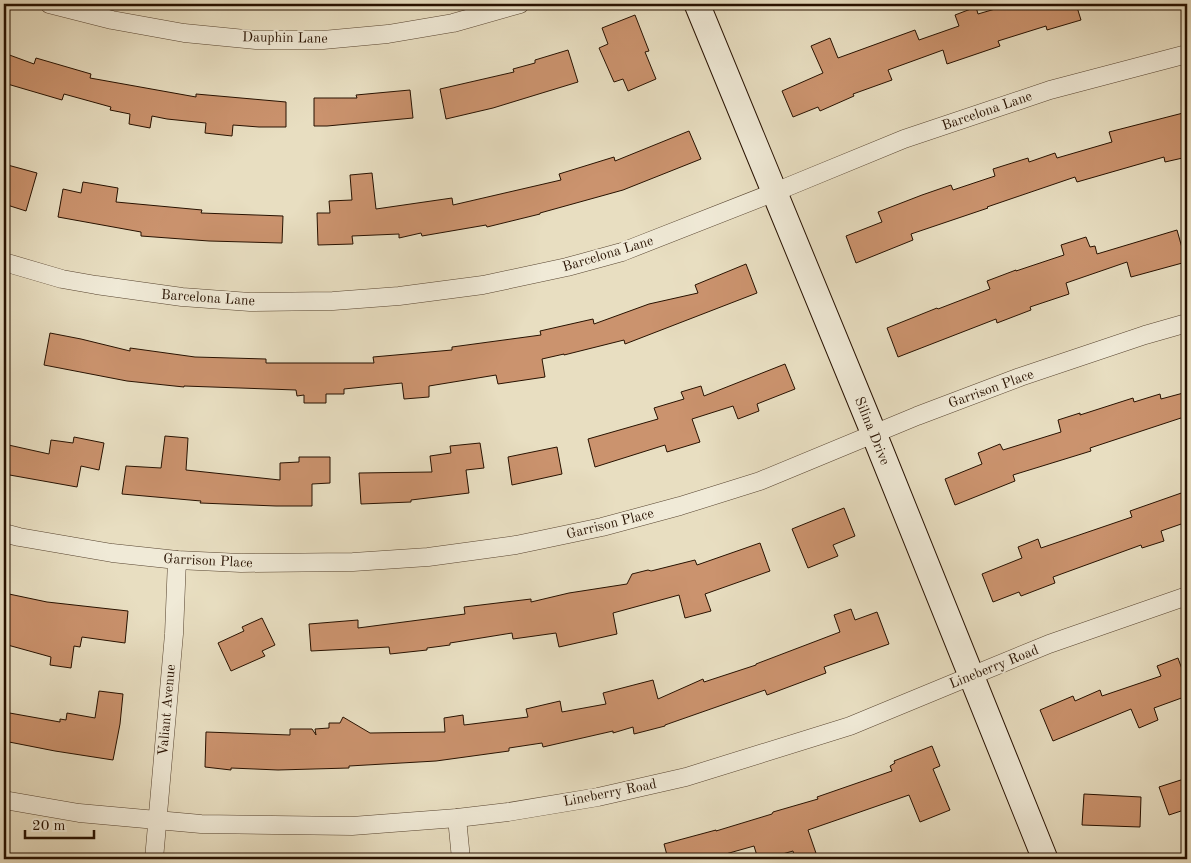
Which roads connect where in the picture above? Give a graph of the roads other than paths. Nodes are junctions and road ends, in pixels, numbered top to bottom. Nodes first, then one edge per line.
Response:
1 (49, 4) edge
2 (520, 4) edge
3 (697, 4) edge
4 (1187, 54) edge
5 (775, 192) junction
6 (4, 262) edge
7 (1187, 323) edge
8 (874, 434) junction
9 (4, 533) edge
10 (177, 560) junction
11 (1187, 596) edge
12 (971, 676) junction
13 (4, 800) edge
14 (456, 818) junction
15 (158, 820) junction
16 (154, 859) edge
17 (461, 859) edge
18 (1045, 859) edge

1 - 2 street, Dauphin Lane
3 - 5 street, Silina Drive
4 - 5 street, Barcelona Lane
5 - 6 street, Barcelona Lane
5 - 8 street, Silina Drive
7 - 8 street, Garrison Place
8 - 10 street, Garrison Place
8 - 12 street, Silina Drive
9 - 10 street, Garrison Place
10 - 15 street, Valiant Avenue
11 - 12 street, Lineberry Road
12 - 14 street, Lineberry Road
12 - 18 street, Silina Drive
13 - 15 street, Lineberry Road
14 - 15 street, Lineberry Road
14 - 17 street
15 - 16 street, Valiant Avenue

